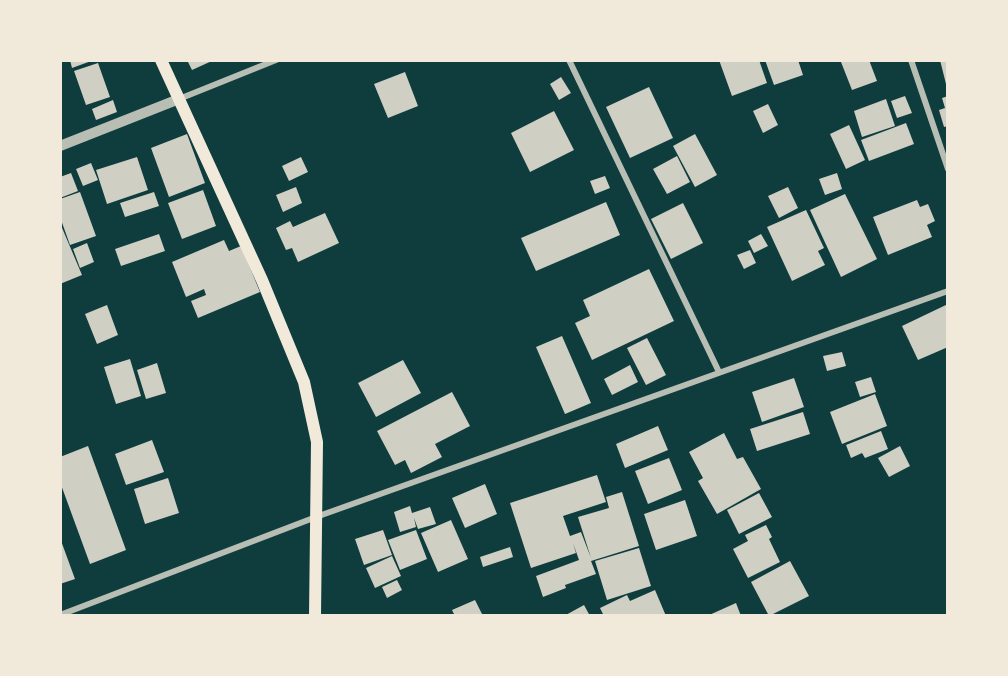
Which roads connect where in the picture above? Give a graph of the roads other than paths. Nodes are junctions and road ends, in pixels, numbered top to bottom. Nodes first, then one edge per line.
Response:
1 (161, 60) edge
2 (276, 60) edge
3 (569, 60) edge
4 (911, 60) edge
5 (179, 99) junction
6 (60, 146) edge
7 (948, 169) edge
8 (948, 291) edge
9 (719, 372) junction
10 (316, 517) junction
11 (60, 615) edge
12 (315, 616) edge

1 - 5 main road
2 - 5 street
3 - 9 street
4 - 7 street
5 - 6 street
5 - 10 main road
8 - 9 street
9 - 10 street
10 - 11 street
10 - 12 main road

